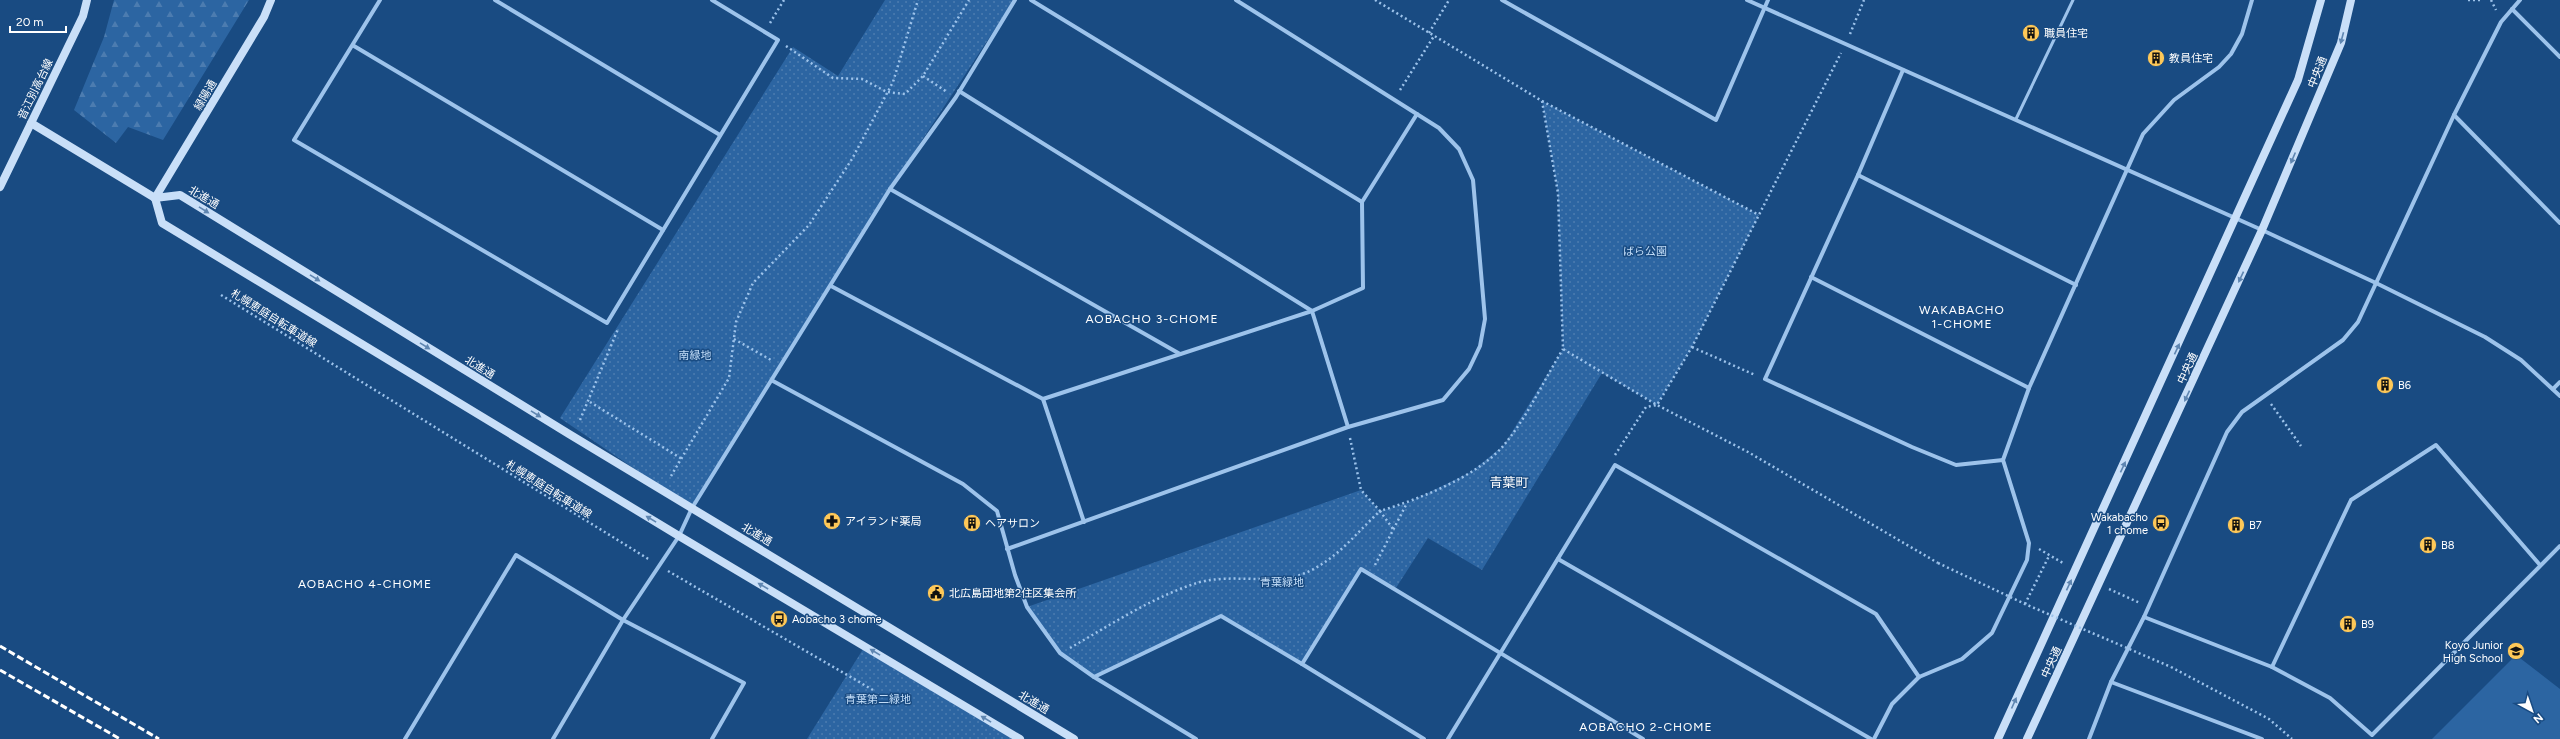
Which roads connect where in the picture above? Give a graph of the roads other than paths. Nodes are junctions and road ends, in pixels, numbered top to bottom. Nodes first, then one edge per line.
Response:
1 (87, 0) edge
2 (271, 0) edge
3 (380, 0) edge
4 (495, 0) edge
5 (712, 0) edge
6 (1015, 0) edge
7 (1031, 0) edge
8 (1236, 0) edge
9 (1502, 0) edge
10 (1747, 0) edge
11 (1768, 0) edge
12 (2073, 0) edge
13 (2252, 0) edge
14 (2321, 0) edge
15 (2351, 0) edge
16 (2520, 0) edge
17 (1764, 8) junction
18 (2512, 9) junction
19 (354, 46) junction
20 (2560, 57) edge
21 (1903, 70) junction
22 (959, 91) junction
23 (1417, 114) junction
24 (2454, 115) junction
25 (2016, 119) junction
26 (31, 123) junction
27 (720, 135) junction
28 (2129, 170) junction
29 (1858, 175) junction
30 (0, 187) edge
31 (890, 189) junction
32 (155, 198) junction
33 (1362, 202) junction
34 (2237, 219) junction
35 (2560, 223) edge
36 (663, 230) junction
37 (2262, 230) junction
38 (1810, 278) junction
39 (2376, 283) junction
40 (2076, 285) junction
41 (831, 286) junction
42 (1312, 311) junction
43 (1180, 354) junction
44 (773, 381) junction
45 (2560, 382) edge
46 (2029, 388) junction
47 (2553, 389) junction
48 (2560, 396) edge
49 (1043, 400) junction
50 (1348, 427) junction
51 (2003, 460) junction
52 (692, 508) junction
53 (1084, 522) junction
54 (679, 536) junction
55 (2560, 546) edge
56 (1007, 549) junction
57 (1558, 559) junction
58 (2540, 565) junction
59 (2144, 617) junction
60 (623, 620) junction
61 (1499, 654) junction
62 (1302, 664) junction
63 (2272, 667) junction
64 (1094, 677) junction
65 (1919, 677) junction
66 (2111, 682) junction
67 (405, 739) edge
68 (554, 739) edge
69 (712, 739) edge
70 (1020, 739) edge
71 (1074, 739) edge
72 (1196, 739) edge
73 (1424, 739) edge
74 (1448, 739) edge
75 (1643, 739) edge
76 (1870, 739) edge
77 (1874, 739) edge
78 (1998, 739) edge
79 (2027, 739) edge
80 (2089, 739) edge
81 (2262, 739) edge

1 - 26 street, 音江別高台線
2 - 32 street, 緑陽通
3 - 19 street
4 - 27 street
5 - 27 street
6 - 22 street
7 - 33 street
8 - 23 street
9 - 17 street
10 - 17 street
11 - 17 street
12 - 25 lane
13 - 28 street
14 - 34 street, 中央通
15 -> 37 street, 中央通
16 - 18 street
17 - 21 street
18 - 20 street
18 - 24 street
19 - 36 street
19 - 36 street
21 - 25 street
21 - 29 street
22 - 31 street
22 - 42 street
23 - 33 street
23 - 50 street
24 - 35 street
24 - 39 street
25 - 28 street
26 - 30 street, 音江別高台線
26 - 32 street
27 - 36 street
28 - 34 street
28 - 40 street
29 - 38 street
29 - 40 street
31 - 41 street
31 - 43 street
32 -> 52 street, 北進通
54 -> 32 street
33 - 42 street
34 - 37 street
78 -> 34 street, 中央通
37 - 39 street
37 -> 79 street, 中央通
38 - 46 street
38 - 51 street
39 - 47 street
39 - 59 street
40 - 46 street
41 - 44 street
41 - 49 street
42 - 43 street
42 - 50 street
43 - 49 street
44 - 52 street
44 - 56 street
45 - 47 street
46 - 51 street
47 - 48 street
49 - 53 street
50 - 53 street
51 - 65 street
52 - 54 street
52 - 71 street, 北進通
53 - 56 street
54 - 60 street
70 -> 54 street
55 - 58 street
56 - 64 street
57 - 61 street
57 - 65 street
57 - 76 street
58 - 63 street
58 - 63 street
59 - 63 street
59 - 66 street
60 - 67 street
60 - 68 street
60 - 69 street
61 - 62 street
61 - 74 street
61 - 75 street
62 - 64 street
62 - 73 street
64 - 72 street
65 - 77 street
66 - 80 street
66 - 81 street

